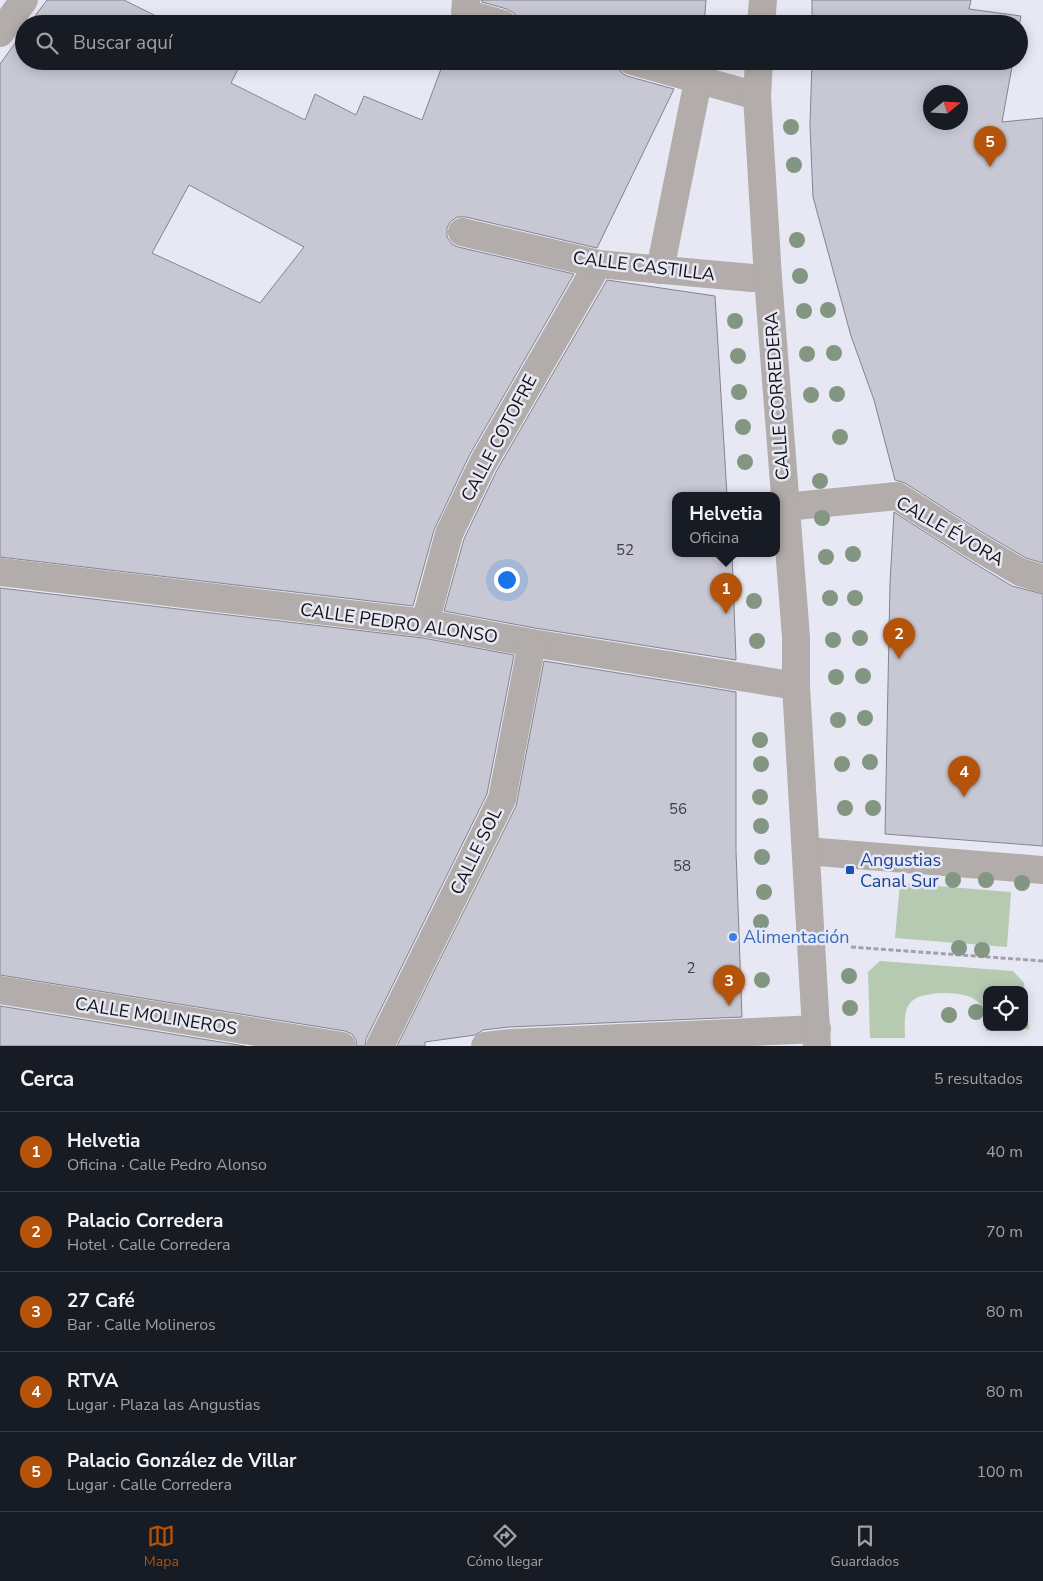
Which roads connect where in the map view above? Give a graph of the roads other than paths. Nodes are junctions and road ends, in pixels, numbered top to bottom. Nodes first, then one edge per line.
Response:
1 (24, 0) edge
2 (466, 0) edge
3 (763, 0) edge
4 (472, 15) edge
5 (762, 15) edge
6 (0, 32) edge
7 (662, 70) edge
8 (758, 70) edge
9 (698, 81) junction
10 (757, 96) junction
11 (462, 232) dead end
12 (598, 264) junction
13 (660, 270) junction
14 (768, 278) junction
15 (796, 506) dead end
16 (0, 572) edge
17 (1043, 579) edge
18 (425, 623) junction
19 (532, 643) junction
20 (796, 686) junction
21 (806, 851) junction
22 (1043, 870) edge
23 (0, 990) edge
24 (817, 1038) edge
25 (342, 1046) edge
26 (380, 1046) edge
27 (485, 1046) edge

1 - 6 street
2 - 4 street
3 - 5 street
7 - 9 street
8 - 10 street, CALLE CORREDERA
9 - 10 street
9 - 13 street
10 - 14 street, CALLE CORREDERA
11 - 12 street, CALLE CASTILLA
12 - 13 street, CALLE CASTILLA
12 - 18 street, CALLE COTOFRE
13 - 14 street, CALLE CASTILLA
14 - 20 street, CALLE CORREDERA
15 - 17 street, CALLE ÉVORA
16 - 18 street, CALLE PEDRO ALONSO
18 - 19 street, CALLE PEDRO ALONSO
19 - 20 street, CALLE PEDRO ALONSO
19 - 26 street, CALLE SOL
20 - 21 street, CALLE CORREDERA
21 - 22 street
21 - 24 street, CALLE CORREDERA
23 - 25 street, CALLE MOLINEROS
24 - 27 street

